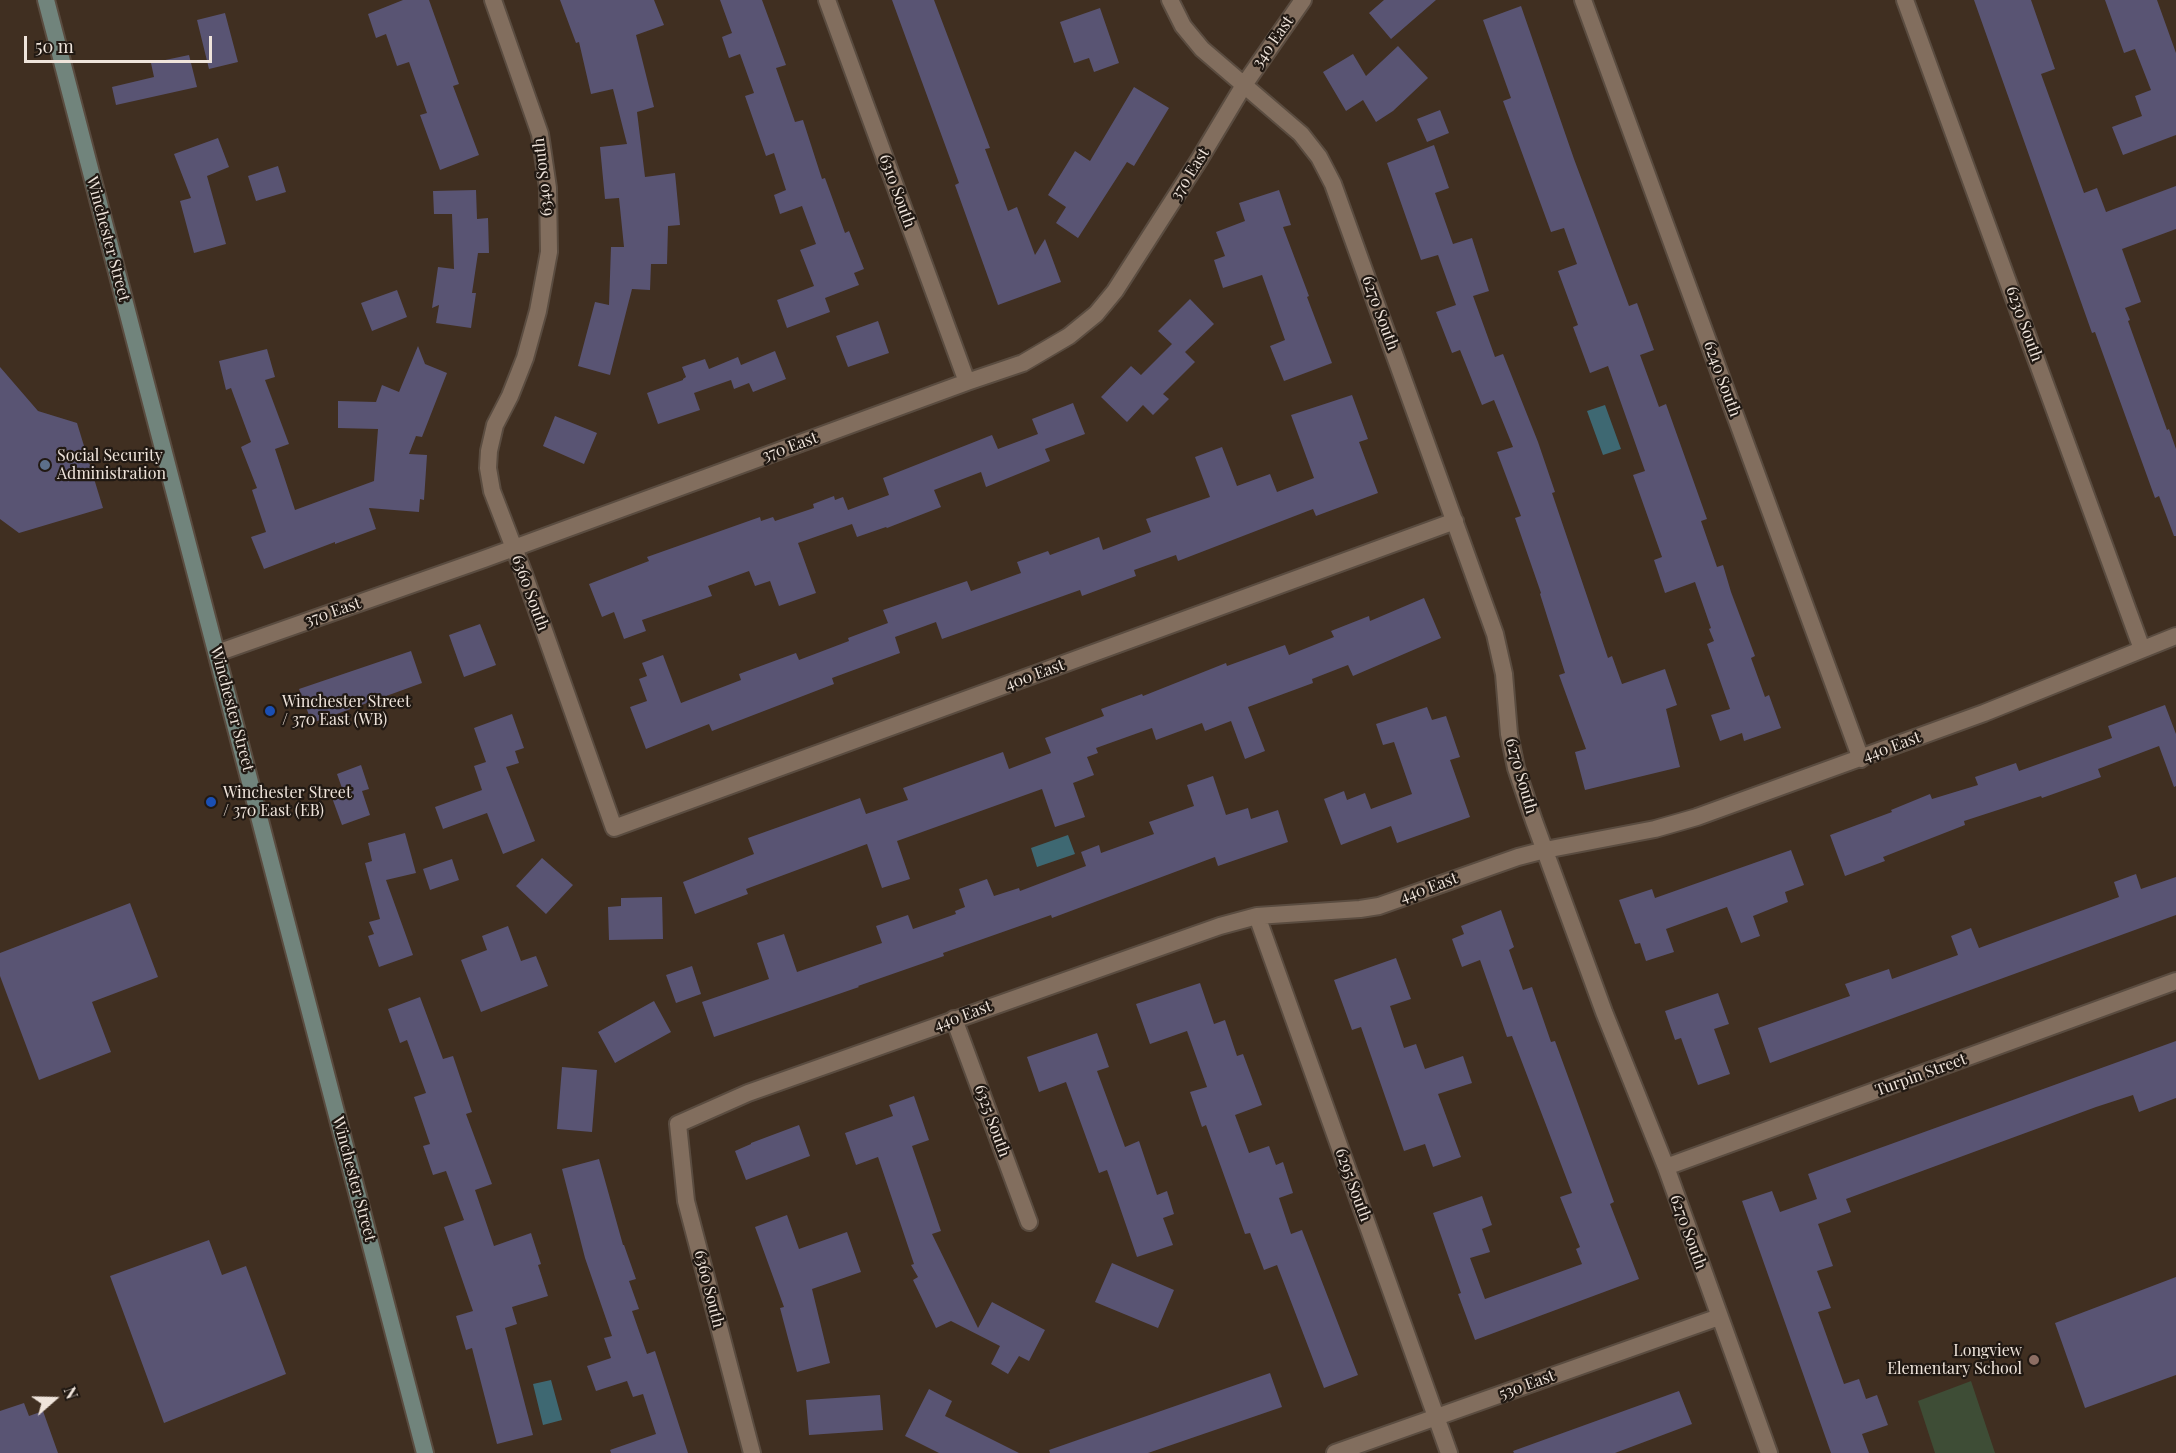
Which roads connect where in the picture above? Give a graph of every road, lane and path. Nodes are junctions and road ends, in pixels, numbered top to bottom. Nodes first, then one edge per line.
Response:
1 (46, 0) edge
2 (493, 0) edge
3 (827, 0) edge
4 (1170, 0) edge
5 (1303, 0) edge
6 (1582, 0) edge
7 (1905, 0) edge
8 (1244, 85) junction
9 (525, 358) joint
10 (967, 382) junction
11 (1455, 521) junction
12 (514, 548) junction
13 (2176, 636) edge
14 (2142, 649) junction
15 (217, 653) junction
16 (1861, 759) junction
17 (614, 828) joint
18 (1545, 850) junction
19 (1257, 916) junction
20 (2176, 981) edge
21 (954, 1019) junction
22 (678, 1124) joint
23 (1666, 1167) junction
24 (1029, 1222) dead end
25 (1719, 1317) junction
26 (1436, 1418) junction
27 (425, 1453) edge
28 (752, 1453) edge
29 (1335, 1453) edge
30 (1449, 1453) edge
31 (1769, 1453) edge

1 - 15 main road, Winchester Street
2 - 9 street, 6340 South
3 - 10 street, 6310 South
4 - 8 street, 6270 South
5 - 8 street, 340 East
6 - 16 street, 6240 South
7 - 14 street, 6230 South
8 - 10 street, 370 East
8 - 11 street, 6270 South
9 - 12 street, 6360 South
10 - 12 street, 370 East
11 - 17 street, 400 East
11 - 18 street, 6270 South
12 - 15 street, 370 East
12 - 17 street, 6360 South
13 - 14 street, 440 East
14 - 16 street, 440 East
15 - 27 main road, Winchester Street
16 - 18 street, 440 East
18 - 19 street, 440 East
18 - 23 street, 6270 South
19 - 21 street, 440 East
19 - 26 street, 6295 South
20 - 23 street, Turpin Street
21 - 22 street, 440 East
21 - 24 street, 6325 South
22 - 28 street, 6360 South
23 - 25 street, 6270 South
25 - 26 street, 530 East
25 - 31 street, 6270 South
26 - 29 street, 530 East
26 - 30 street, 6295 South

